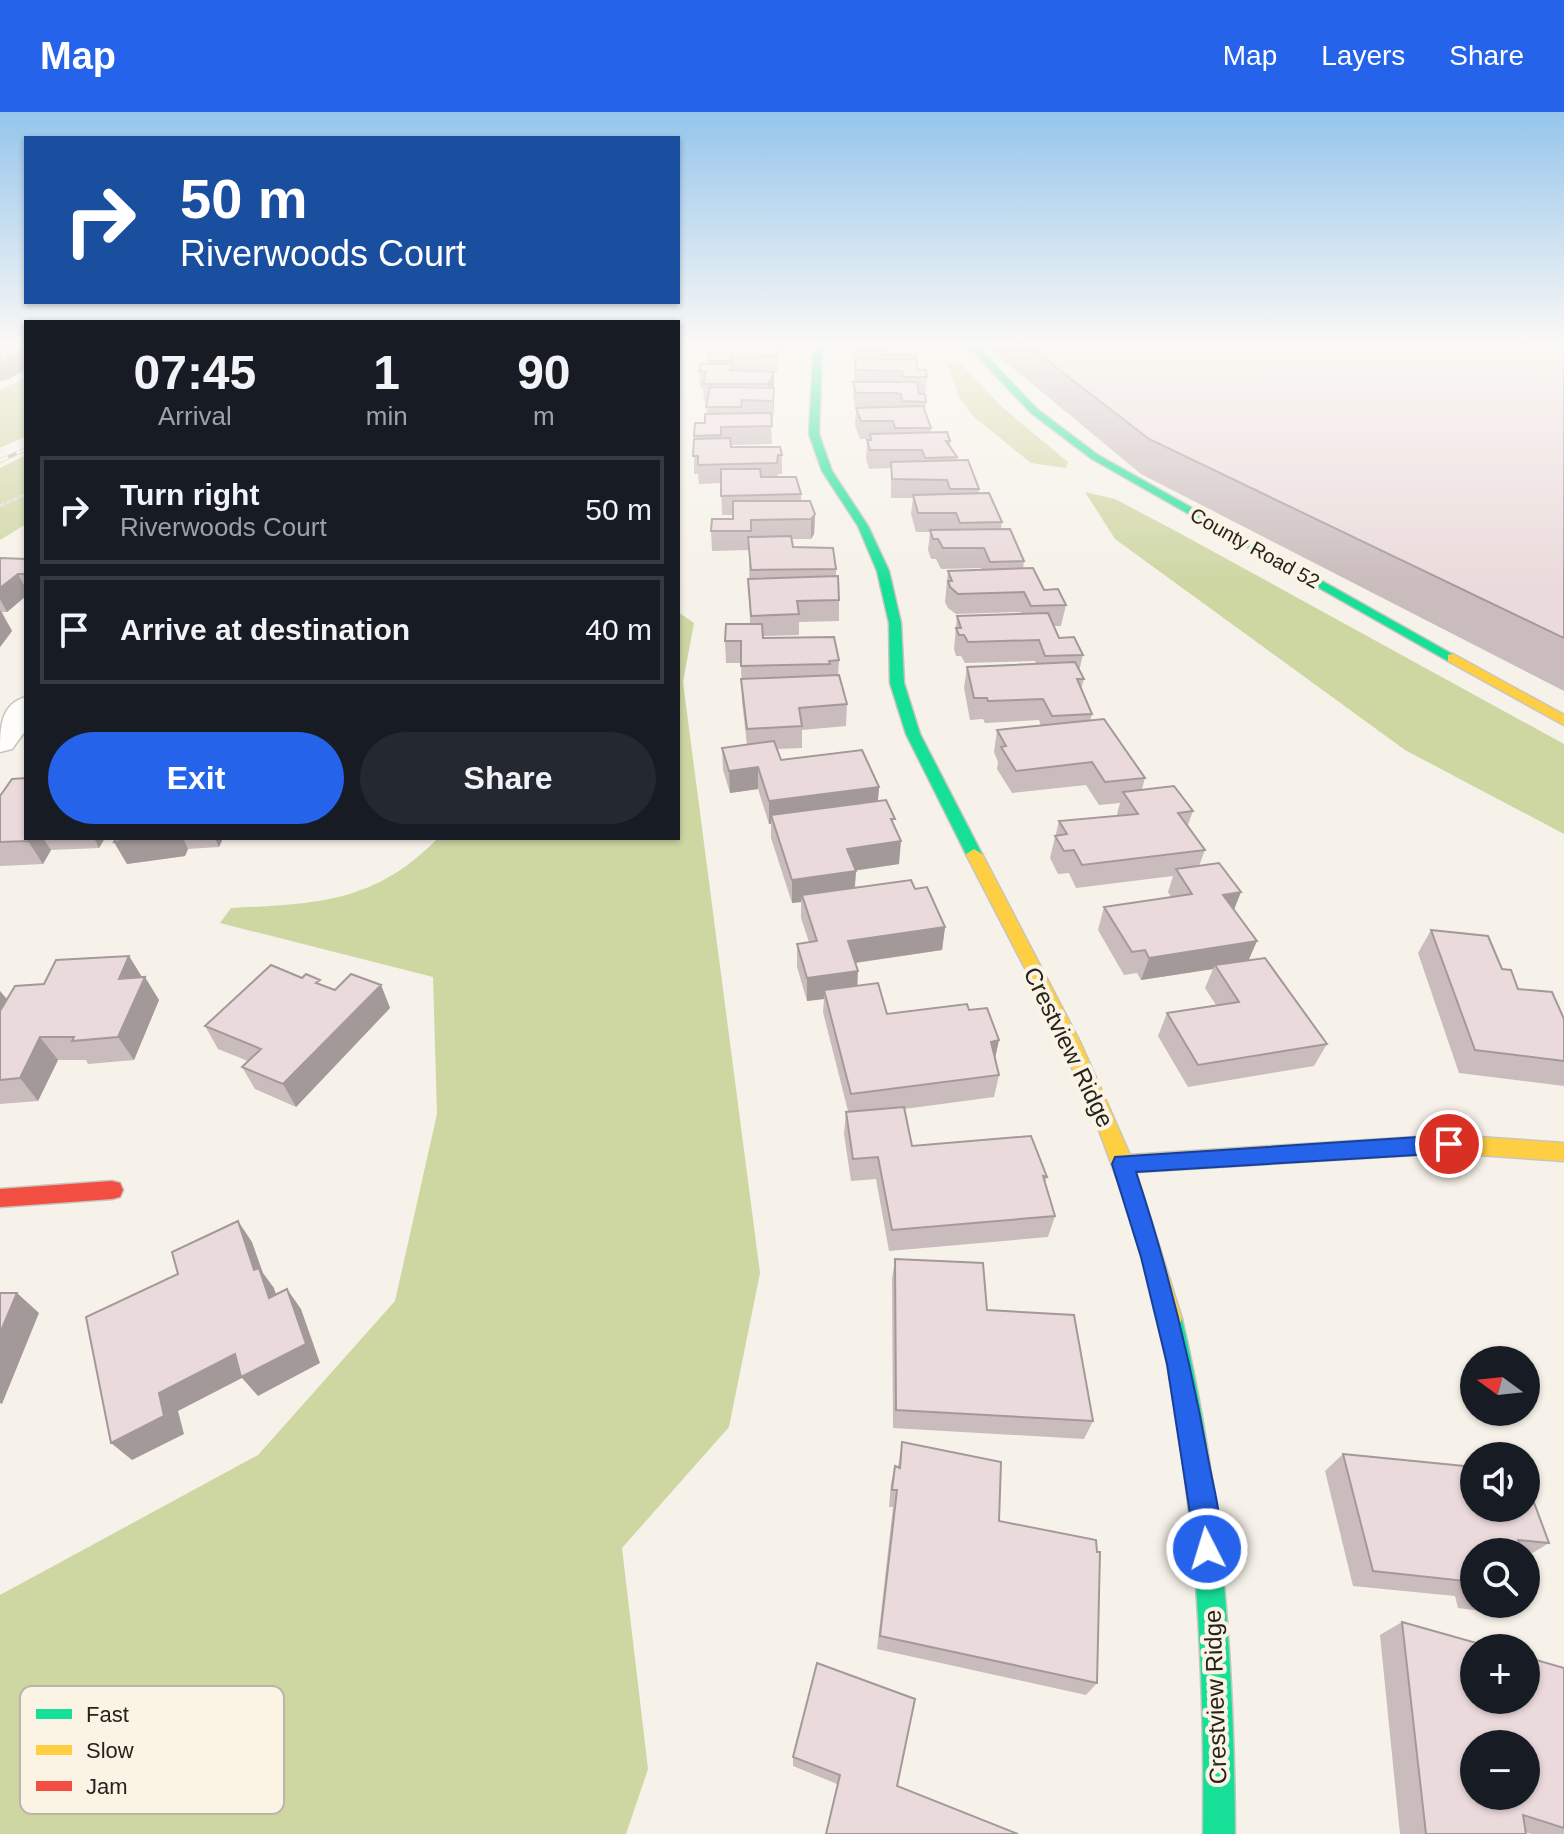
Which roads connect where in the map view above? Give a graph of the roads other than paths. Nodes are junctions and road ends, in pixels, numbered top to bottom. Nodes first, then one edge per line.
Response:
1 (814, 424) edge
2 (1052, 424) edge
3 (24, 710) edge
4 (1564, 721) edge
5 (0, 742) edge
6 (24, 753) edge
7 (0, 755) edge
8 (1564, 1152) edge
9 (1123, 1164) junction
10 (112, 1190) dead end
11 (0, 1198) edge
12 (1219, 1834) edge

1 - 9 street, Crestview Ridge
2 - 4 street, County Road 52
3 - 5 street
6 - 7 street
8 - 9 street
9 - 12 street, Crestview Ridge
10 - 11 street

